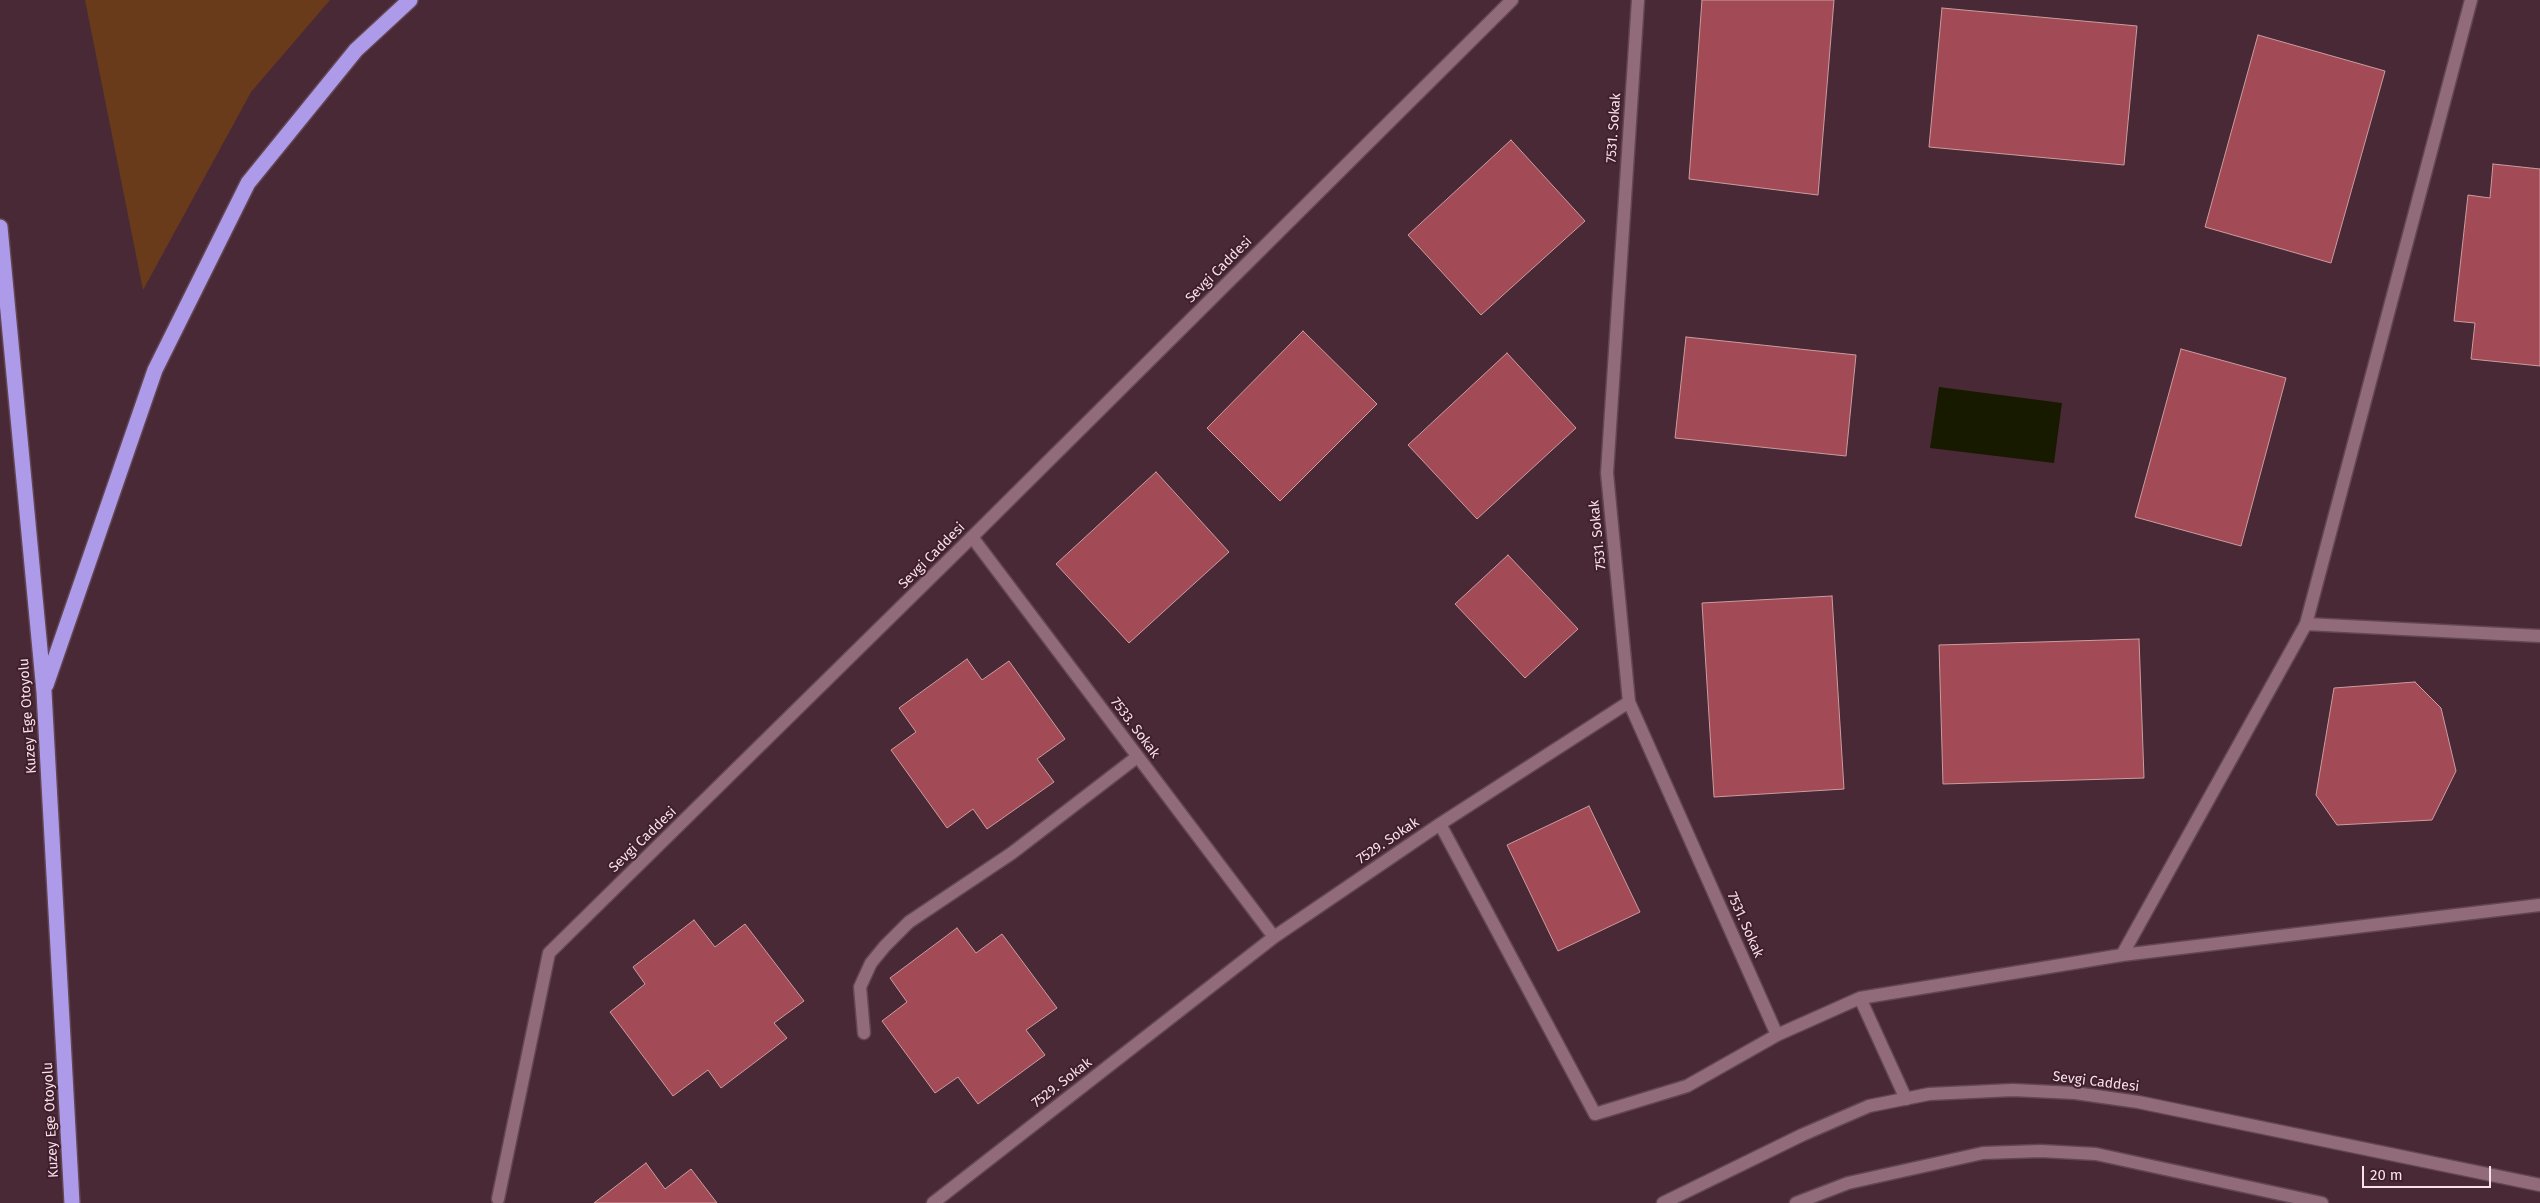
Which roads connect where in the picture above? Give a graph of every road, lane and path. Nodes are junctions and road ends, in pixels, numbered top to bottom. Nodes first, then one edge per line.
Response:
1 (410, 0) edge
2 (1512, 0) edge
3 (1638, 0) edge
4 (2471, 0) edge
5 (0, 227) edge
6 (972, 537) junction
7 (2306, 624) junction
8 (2540, 636) edge
9 (44, 692) junction
10 (1629, 702) junction
11 (1138, 757) junction
12 (1440, 824) junction
13 (2540, 905) edge
14 (1274, 938) junction
15 (2122, 955) junction
16 (1860, 998) junction
17 (864, 1033) dead end
18 (1777, 1035) junction
19 (1906, 1099) junction
20 (2540, 1185) edge
21 (499, 1201) edge
22 (72, 1203) edge
23 (933, 1203) edge
24 (1663, 1203) edge
25 (1796, 1203) edge
26 (2322, 1203) edge

1 - 9 highway
2 - 6 street, Sevgi Caddesi
3 - 10 street, 7531. Sokak
4 - 7 street
5 - 9 highway, Kuzey Ege Otoyolu
6 - 11 street, 7533. Sokak
6 - 21 street, Sevgi Caddesi
7 - 8 street
7 - 15 street
9 - 22 highway, Kuzey Ege Otoyolu
10 - 12 street
10 - 18 street, 7531. Sokak
11 - 14 street, 7533. Sokak
11 - 17 street
12 - 14 street, 7529. Sokak
12 - 18 street, 7529. Sokak
13 - 15 street
14 - 23 street, 7529. Sokak
15 - 16 street
16 - 18 street
16 - 19 street
19 - 20 street, Sevgi Caddesi
19 - 24 street, Sevgi Caddesi
25 - 26 street

